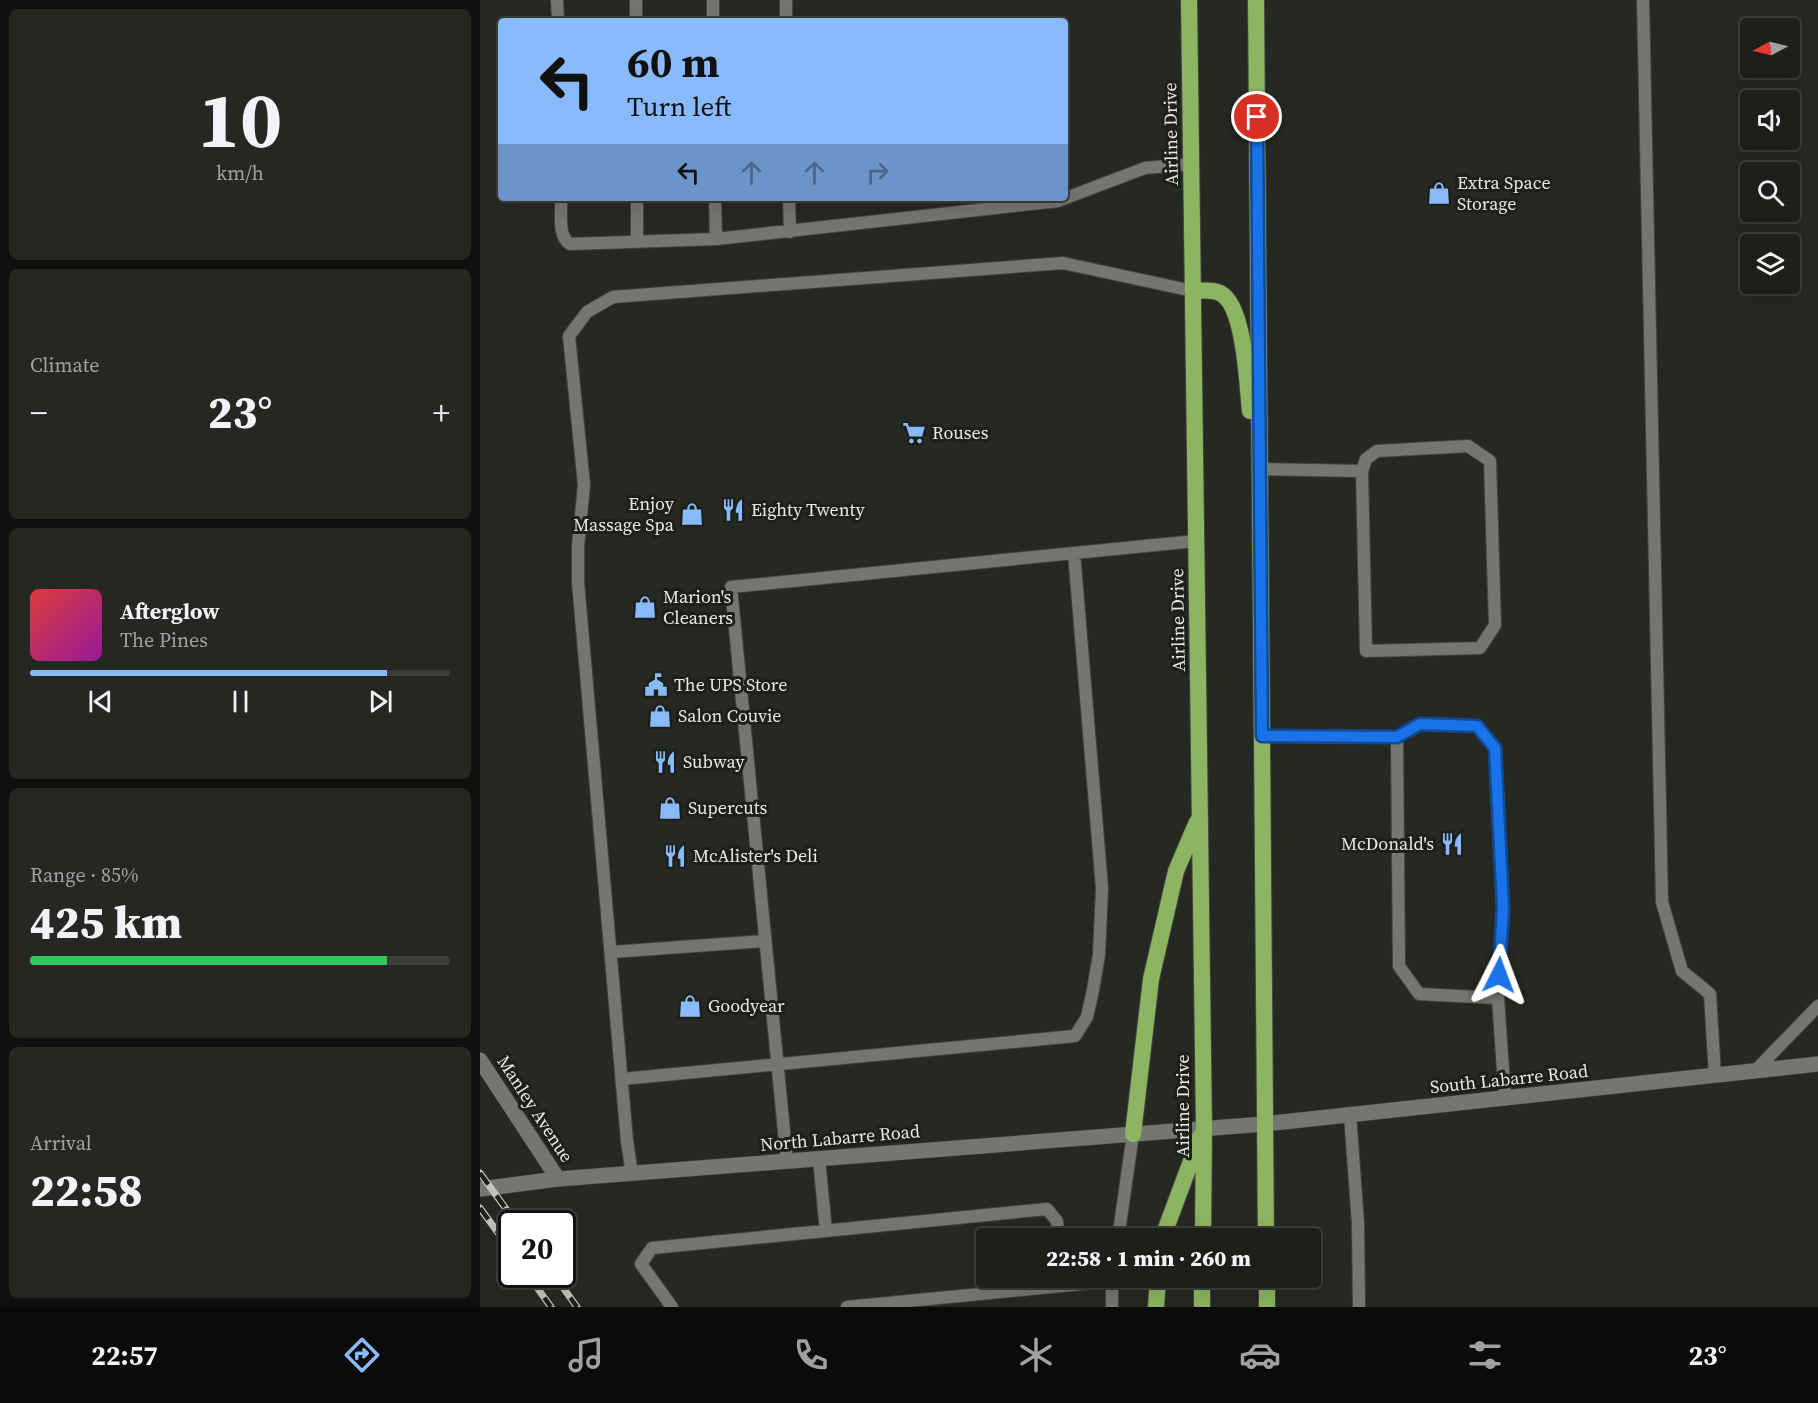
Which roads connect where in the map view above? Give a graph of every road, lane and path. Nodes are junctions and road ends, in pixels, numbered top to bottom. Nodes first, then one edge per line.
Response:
1 (557, 0) edge
2 (636, 0) edge
3 (712, 0) edge
4 (786, 0) edge
5 (1189, 0) edge
6 (1256, 0) edge
7 (1642, 0) edge
8 (558, 18) edge
9 (636, 18) edge
10 (713, 18) edge
11 (786, 18) edge
12 (1191, 165) junction
13 (1068, 198) edge
14 (561, 201) edge
15 (637, 201) edge
16 (715, 201) edge
17 (789, 201) edge
18 (1028, 201) edge
19 (790, 232) junction
20 (716, 239) junction
21 (638, 242) junction
22 (1193, 291) junction
23 (1362, 471) junction
24 (1260, 476) junction
25 (1196, 541) junction
26 (1074, 553) junction
27 (1262, 736) junction
28 (1397, 737) junction
29 (1200, 815) junction
30 (765, 941) junction
31 (612, 952) junction
32 (1498, 998) junction
33 (1818, 1006) edge
34 (480, 1060) edge
35 (777, 1063) junction
36 (1818, 1064) edge
37 (1755, 1071) junction
38 (1715, 1076) junction
39 (622, 1079) junction
40 (1504, 1099) junction
41 (1350, 1115) junction
42 (1264, 1124) junction
43 (1204, 1128) junction
44 (1133, 1134) junction
45 (819, 1160) junction
46 (786, 1162) junction
47 (632, 1173) junction
48 (558, 1179) junction
49 (480, 1190) edge
50 (1058, 1228) edge
51 (1120, 1228) edge
52 (1166, 1228) edge
53 (1203, 1228) edge
54 (1266, 1228) edge
55 (826, 1231) junction
56 (1011, 1288) edge
57 (1112, 1288) edge
58 (1157, 1288) edge
59 (1202, 1288) edge
60 (1267, 1288) edge
61 (672, 1307) edge
62 (847, 1307) edge
63 (1112, 1307) edge
64 (1156, 1307) edge
65 (1202, 1307) edge
66 (1268, 1307) edge
67 (1359, 1307) edge

1 - 8 lane
2 - 9 lane
3 - 10 lane
4 - 11 lane
5 - 12 highway, Airline Drive
6 - 24 highway
7 - 38 lane
12 - 13 lane
12 - 22 highway, Airline Drive
14 - 21 lane
15 - 21 lane
16 - 20 lane
17 - 19 lane
18 - 19 lane
19 - 20 lane
20 - 21 lane
22 - 24 highway
22 - 25 highway, Airline Drive
22 - 31 lane
23 - 23 lane
23 - 24 lane
24 - 27 highway
25 - 26 lane
25 - 29 highway, Airline Drive
26 - 30 lane
26 - 35 lane
27 - 28 lane
27 - 42 highway
28 - 32 lane
28 - 32 lane
29 - 43 highway, Airline Drive
29 - 44 highway
30 - 31 lane
30 - 35 lane
31 - 39 lane
32 - 40 lane
33 - 37 lane
34 - 48 street, Manley Avenue
35 - 39 lane
35 - 46 lane
36 - 37 street, South Labarre Road
37 - 38 street, South Labarre Road
38 - 40 street, South Labarre Road
39 - 47 lane
40 - 41 street, South Labarre Road
41 - 42 street, South Labarre Road
41 - 67 lane
42 - 43 street, South Labarre Road
42 - 54 highway
43 - 44 street, North Labarre Road
43 - 52 highway
43 - 53 highway, Airline Drive
44 - 45 street, North Labarre Road
44 - 51 lane
45 - 46 street, North Labarre Road
45 - 55 lane
46 - 47 street, North Labarre Road
47 - 48 street, North Labarre Road
48 - 49 street, North Labarre Road
50 - 55 lane
55 - 61 lane
56 - 62 lane
57 - 63 lane
58 - 64 highway
59 - 65 highway
60 - 66 highway

